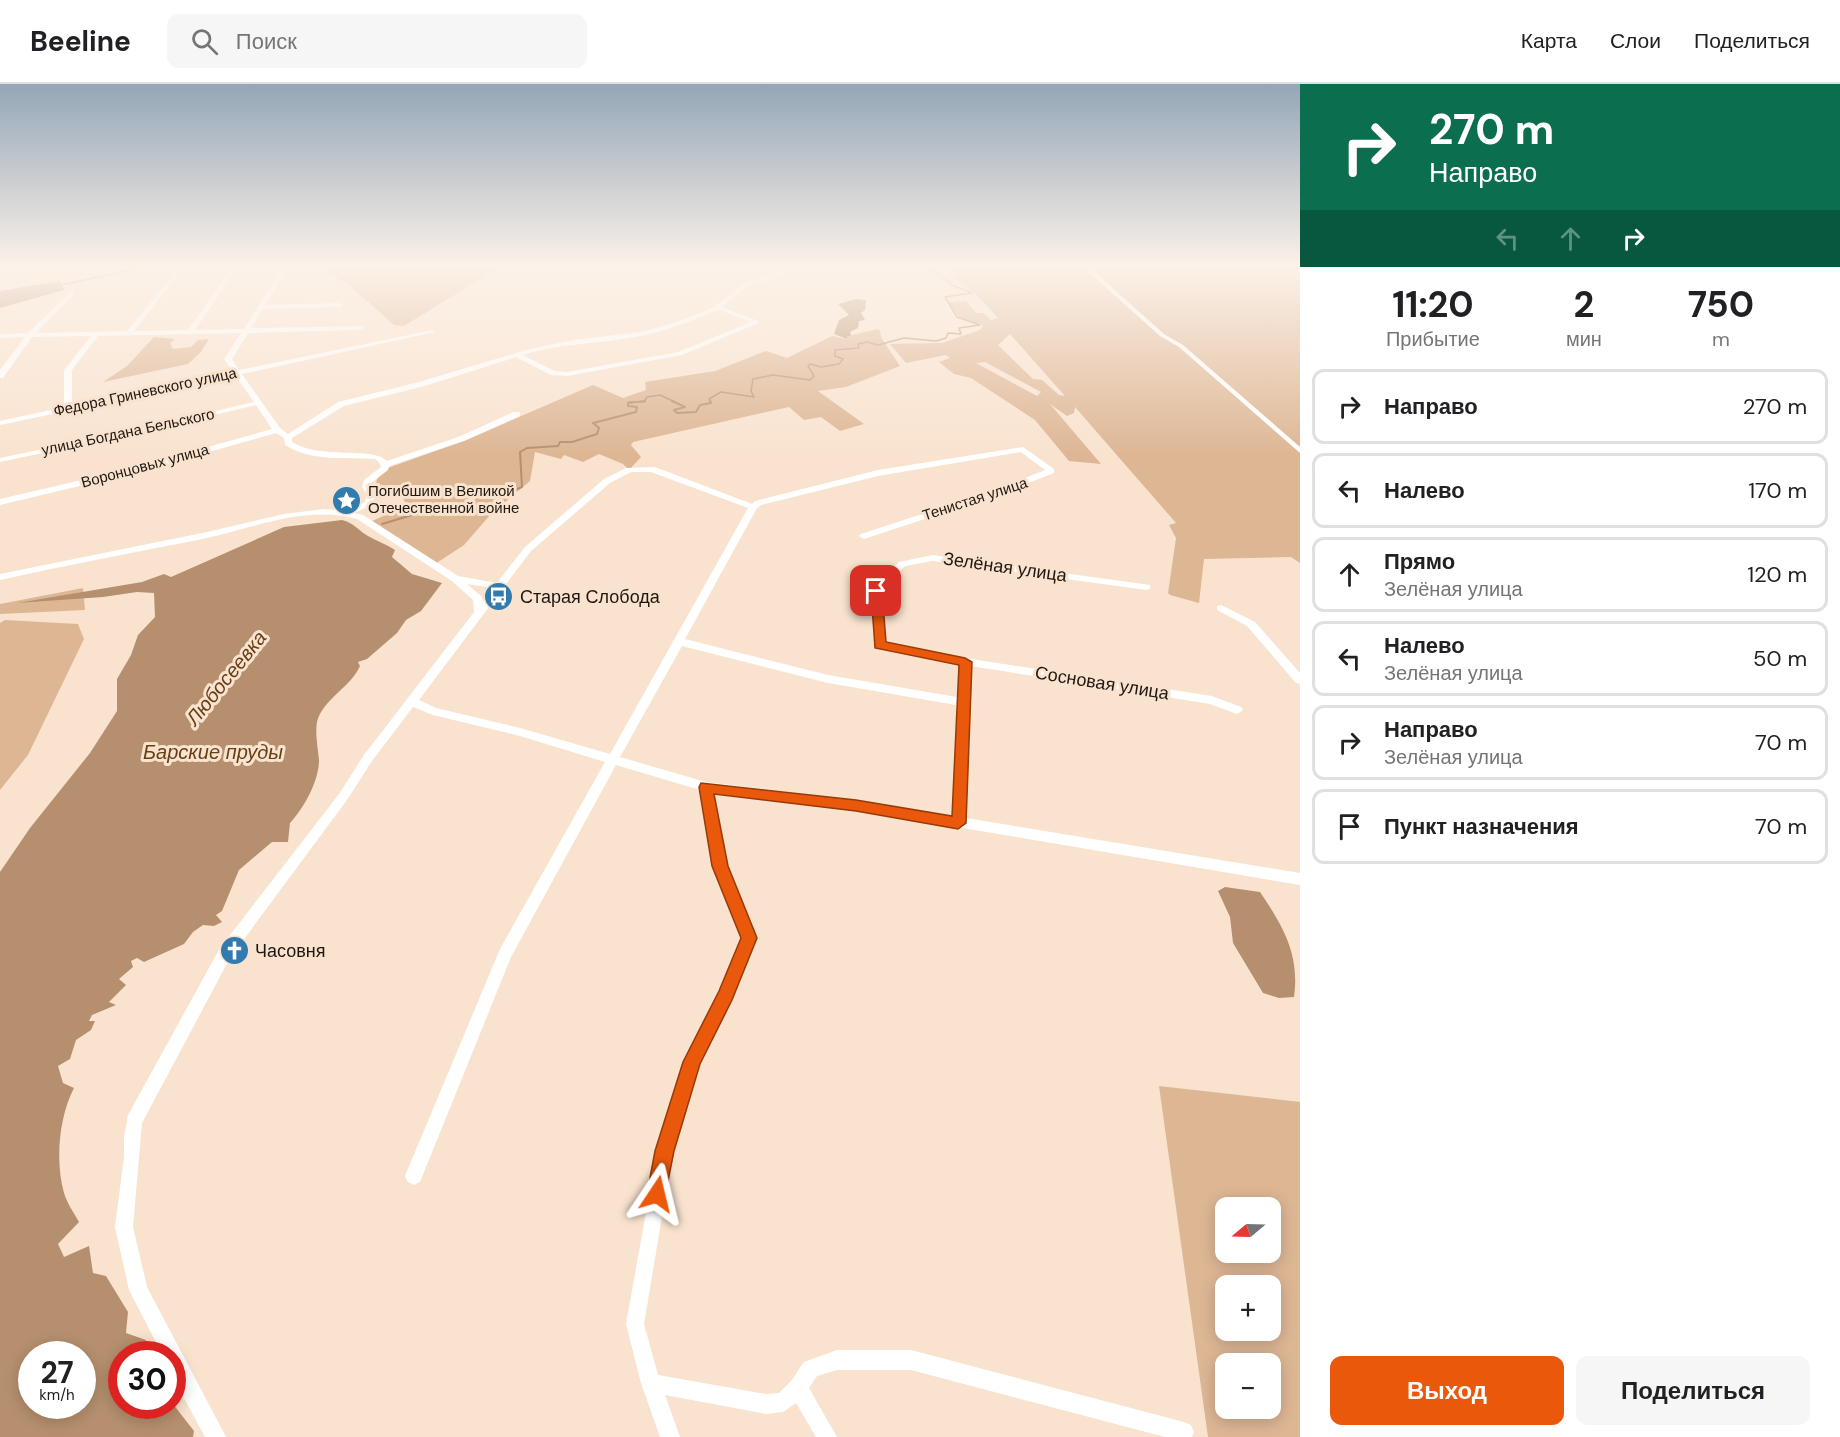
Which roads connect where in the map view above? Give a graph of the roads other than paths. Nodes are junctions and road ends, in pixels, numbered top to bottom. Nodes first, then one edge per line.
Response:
1 (36, 330) edge
2 (131, 330) edge
3 (279, 330) edge
4 (654, 330) edge
5 (737, 330) edge
6 (1157, 330) edge
7 (246, 331) junction
8 (190, 332) joint
9 (432, 332) dead end
10 (129, 333) junction
11 (0, 336) edge
12 (30, 336) junction
13 (95, 336) junction
14 (516, 355) junction
15 (239, 373) junction
16 (0, 376) edge
17 (256, 403) junction
18 (68, 407) junction
19 (517, 414) dead end
20 (0, 423) edge
21 (277, 430) junction
22 (288, 437) junction
23 (1300, 451) edge
24 (0, 460) edge
25 (385, 465) junction
26 (0, 502) edge
27 (753, 507) junction
28 (349, 512) junction
29 (864, 536) dead end
30 (0, 576) edge
31 (455, 579) junction
32 (499, 586) junction
33 (1147, 587) dead end
34 (490, 598) junction
35 (478, 599) junction
36 (1221, 608) dead end
37 (479, 611) junction
38 (677, 641) junction
39 (965, 662) junction
40 (1300, 680) edge
41 (411, 702) junction
42 (962, 702) junction
43 (1237, 710) dead end
44 (612, 759) junction
45 (706, 787) junction
46 (958, 823) junction
47 (1300, 879) edge
48 (414, 1176) dead end
49 (165, 1341) edge
50 (186, 1381) edge
51 (651, 1383) junction
52 (798, 1388) junction
53 (1184, 1432) dead end
54 (216, 1437) edge
55 (670, 1437) edge
56 (827, 1437) edge

1 - 12 street
2 - 10 street
3 - 7 street
4 - 14 street
5 - 14 street
6 - 23 street
7 - 8 street
7 - 15 street
8 - 10 street
9 - 15 street, Федора Гриневского улица
10 - 13 street
11 - 12 street
12 - 13 street
12 - 16 street
13 - 18 street
14 - 22 street
15 - 17 street
15 - 18 street, Федора Гриневского улица
17 - 21 street
17 - 24 street, улица Богдана Бельского
18 - 20 street, Федора Гриневского улица
19 - 25 street
21 - 22 street
21 - 26 street, Воронцовых улица
22 - 25 street
25 - 28 street
27 - 29 street, Тенистая улица
27 - 32 street
27 - 38 street
28 - 30 street
28 - 31 street
31 - 32 street
31 - 35 street
32 - 34 street
33 - 39 street, Зелёная улица
34 - 35 street
34 - 37 street
35 - 37 street
36 - 40 street
37 - 41 street
38 - 42 street
38 - 44 street
39 - 42 street
39 - 43 street, Сосновая улица
41 - 44 street
41 - 49 street
42 - 46 street
44 - 45 street
44 - 48 street
45 - 46 street
45 - 51 street
46 - 47 street
50 - 54 street
51 - 52 street
51 - 55 street
52 - 53 street
52 - 56 street

